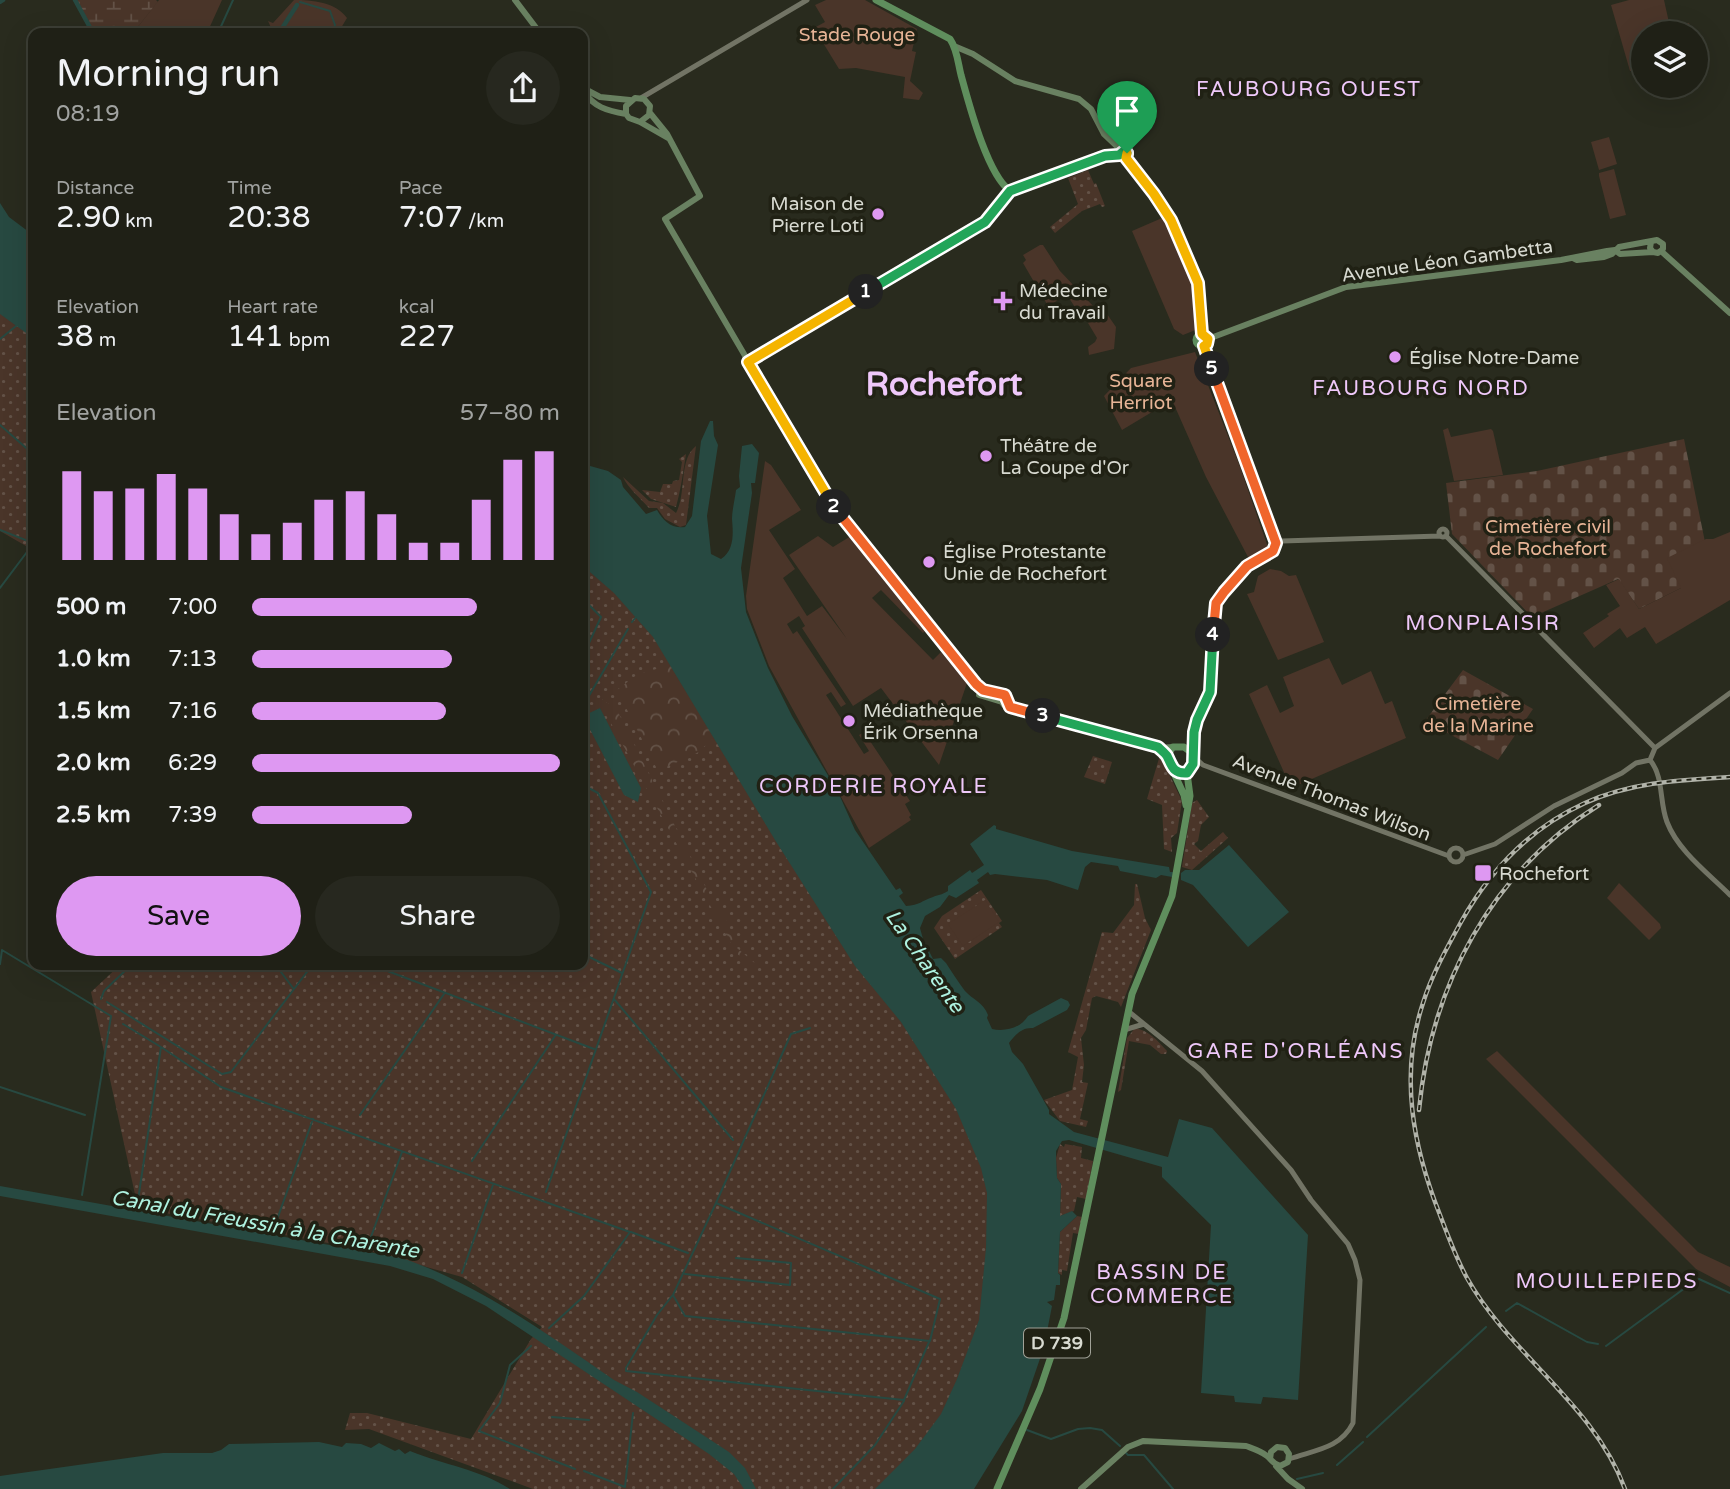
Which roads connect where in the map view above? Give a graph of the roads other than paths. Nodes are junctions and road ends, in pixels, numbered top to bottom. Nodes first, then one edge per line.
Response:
1 (515, 0) edge
2 (807, 0) edge
3 (876, 0) edge
4 (536, 28) edge
5 (952, 42) junction
6 (665, 83) junction
7 (588, 92) edge
8 (588, 96) edge
9 (641, 97) junction
10 (612, 100) junction
11 (630, 100) junction
12 (594, 104) junction
13 (650, 109) junction
14 (626, 114) junction
15 (640, 122) junction
16 (668, 139) junction
17 (1123, 156) junction
18 (1010, 191) junction
19 (1651, 242) junction
20 (1615, 250) junction
21 (1657, 252) junction
22 (1730, 313) edge
23 (1205, 340) junction
24 (748, 362) junction
25 (1276, 543) junction
26 (1730, 693) edge
27 (1194, 732) junction
28 (1158, 747) junction
29 (1177, 747) junction
30 (1655, 748) junction
31 (1193, 755) junction
32 (1167, 757) junction
33 (1650, 760) junction
34 (1203, 765) junction
35 (1173, 770) junction
36 (1189, 770) junction
37 (1186, 806) junction
38 (1730, 895) edge
39 (1128, 1011) junction
40 (1144, 1024) junction
41 (1124, 1030) junction
42 (1258, 1450) junction
43 (1273, 1450) junction
44 (1270, 1458) junction
45 (1288, 1458) junction
46 (1276, 1466) junction
47 (1289, 1480) junction
48 (997, 1489) edge
49 (1081, 1489) edge
50 (1301, 1489) edge

1 - 4 main road
2 - 6 street
3 - 5 main road
5 - 17 main road
5 - 18 main road
6 - 9 street
6 - 13 street
7 - 10 main road
8 - 12 main road
9 - 11 main road
9 - 13 main road
10 - 11 main road
10 - 12 main road
11 - 14 main road
12 - 14 main road
13 - 15 main road
13 - 16 main road
14 - 15 main road
15 - 16 main road
16 - 24 main road
17 - 18 main road
17 - 23 main road
18 - 24 street
19 - 20 main road, Avenue Léon Gambetta
19 - 21 main road
19 - 21 main road
20 - 21 main road, Avenue Léon Gambetta
20 - 23 main road, Avenue Léon Gambetta
21 - 22 main road
23 - 25 main road
24 - 28 main road
25 - 27 main road
25 - 30 street
26 - 30 street
27 - 29 main road
27 - 31 main road
28 - 29 main road
28 - 32 main road
29 - 31 main road
29 - 32 main road
30 - 33 street
31 - 34 street, Avenue Thomas Wilson
31 - 36 main road
32 - 35 main road
33 - 34 street, Avenue Thomas Wilson
33 - 38 street
34 - 36 street, Avenue Thomas Wilson
35 - 36 main road
35 - 37 main road
36 - 37 main road
37 - 39 main road
39 - 40 street
39 - 41 main road
40 - 41 street
40 - 45 street
41 - 48 main road, D 739
42 - 43 main road
42 - 44 main road
42 - 49 main road
43 - 44 main road
43 - 45 main road
44 - 46 main road
45 - 46 main road
45 - 47 main road
46 - 47 main road
47 - 50 main road

